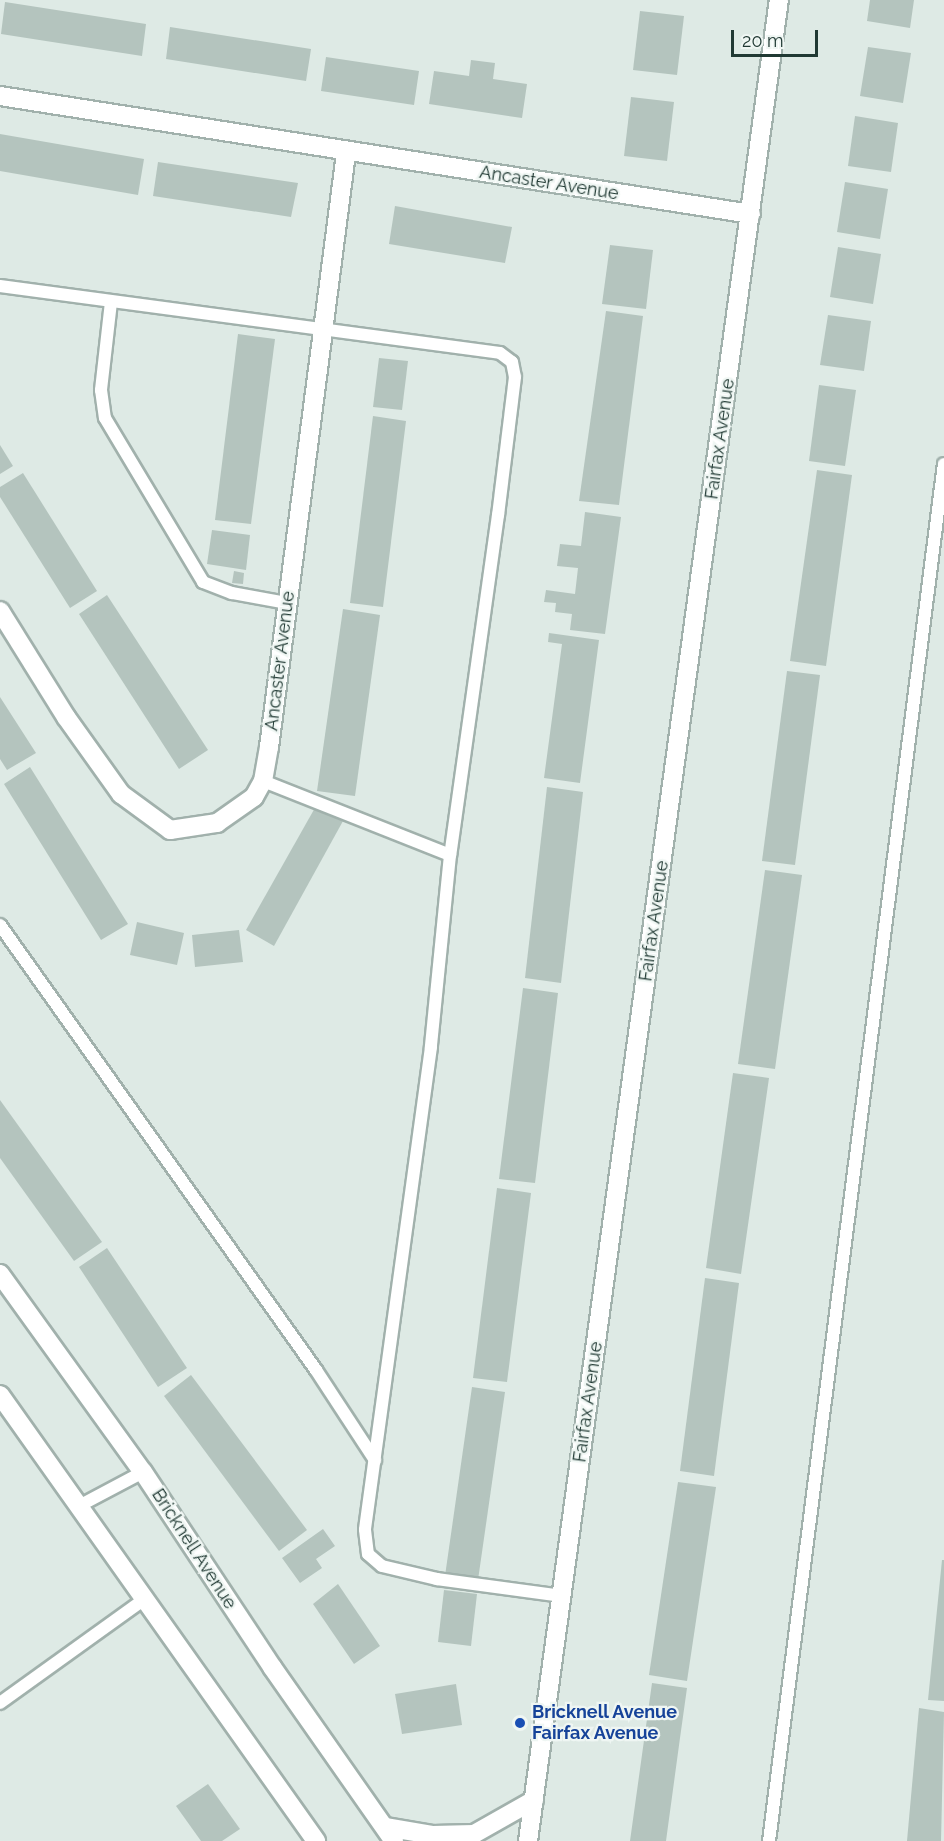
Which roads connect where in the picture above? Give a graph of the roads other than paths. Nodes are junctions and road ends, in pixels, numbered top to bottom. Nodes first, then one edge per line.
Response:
1 (779, 0) edge
2 (0, 96) edge
3 (346, 153) junction
4 (751, 214) junction
5 (0, 286) edge
6 (111, 302) junction
7 (323, 332) junction
8 (944, 464) edge
9 (288, 603) junction
10 (0, 611) edge
11 (263, 781) junction
12 (450, 855) junction
13 (0, 925) edge
14 (0, 1274) edge
15 (0, 1395) edge
16 (375, 1460) junction
17 (143, 1472) junction
18 (77, 1507) junction
19 (562, 1596) junction
20 (146, 1598) junction
21 (0, 1703) edge
22 (534, 1800) junction
23 (389, 1834) edge
24 (316, 1841) edge
25 (528, 1841) edge
26 (769, 1841) edge

1 - 4 street, Fairfax Avenue
2 - 3 street, Ancaster Avenue
3 - 4 street, Ancaster Avenue
3 - 7 street, Ancaster Avenue
4 - 19 street, Fairfax Avenue
5 - 6 lane
6 - 7 lane
6 - 9 lane
7 - 9 street, Ancaster Avenue
7 - 12 lane
8 - 26 lane
9 - 11 street, Ancaster Avenue
10 - 11 street
11 - 12 lane
12 - 16 lane
13 - 16 lane
14 - 17 street, Bricknell Avenue
15 - 18 street
16 - 19 lane
17 - 18 lane
17 - 23 street, Bricknell Avenue
18 - 20 street
19 - 22 street, Fairfax Avenue
20 - 21 lane
20 - 24 street
22 - 23 street, Bricknell Avenue
22 - 25 street, Fairfax Avenue

